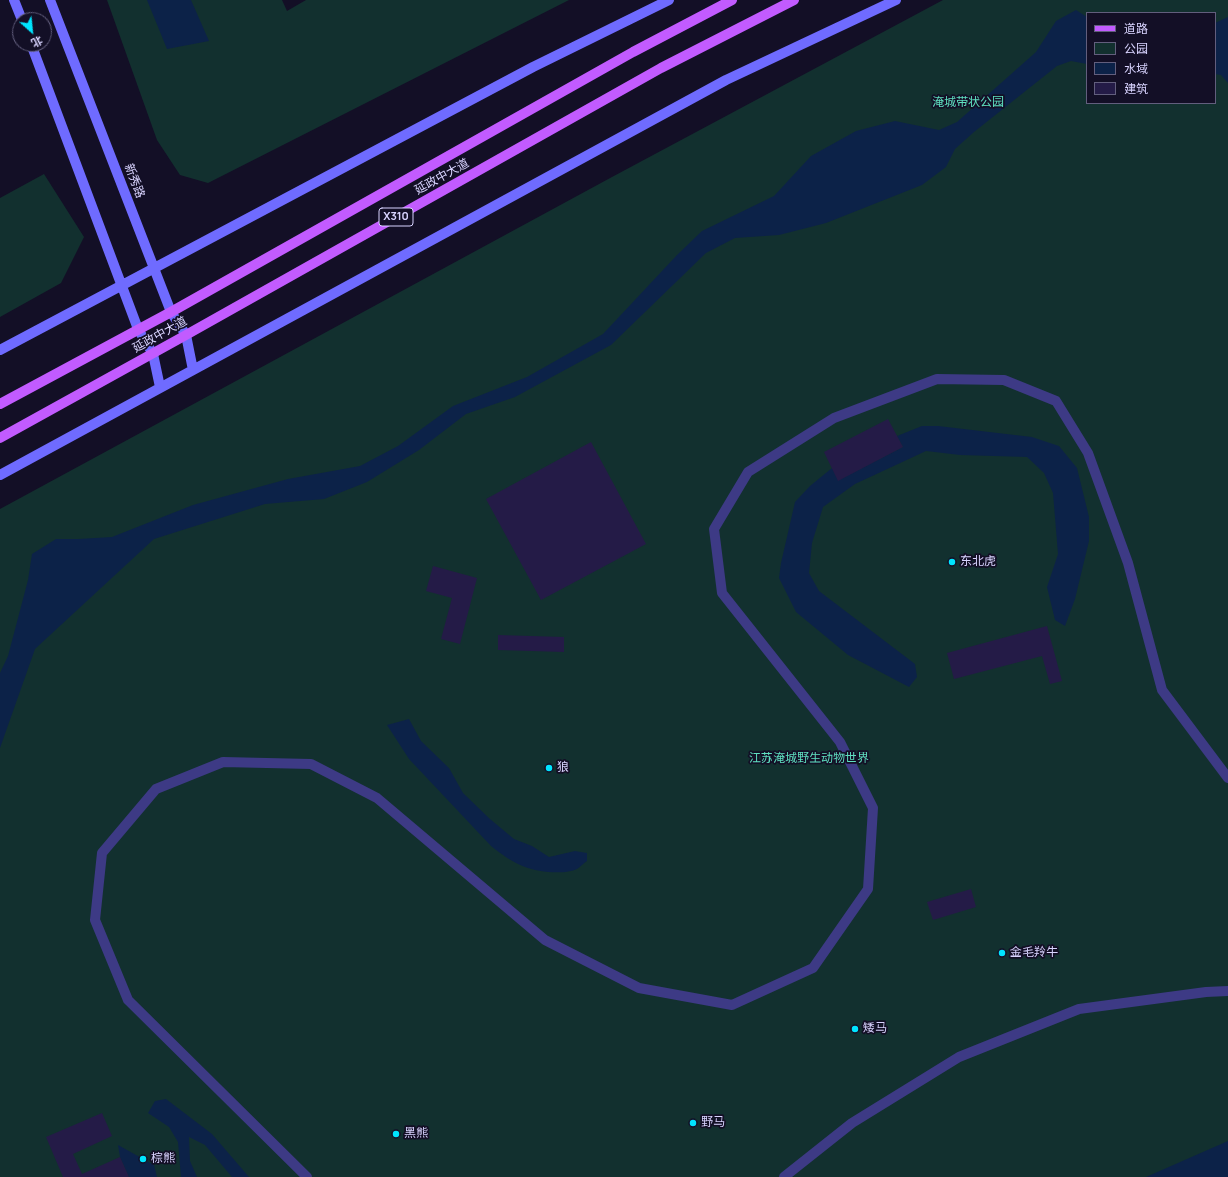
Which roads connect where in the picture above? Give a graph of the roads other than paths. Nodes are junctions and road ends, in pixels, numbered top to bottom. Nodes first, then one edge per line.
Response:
1 (14, 0) edge
2 (50, 0) edge
3 (670, 0) edge
4 (732, 0) edge
5 (794, 0) edge
6 (896, 0) edge
7 (19, 12) edge
8 (34, 52) edge
9 (154, 268) junction
10 (122, 285) junction
11 (171, 312) junction
12 (138, 329) junction
13 (186, 335) junction
14 (0, 350) edge
15 (153, 354) junction
16 (194, 370) junction
17 (160, 387) junction
18 (0, 404) edge
19 (0, 438) edge
20 (0, 475) edge
21 (1228, 778) edge
22 (1228, 991) edge
23 (307, 1177) edge
24 (784, 1177) edge

1 - 7 street
2 - 9 street, 新秀路
3 - 9 street
4 - 11 main road, 延政中大道 / X310
5 - 13 main road, 延政中大道 / X310
6 - 16 street
8 - 10 street
9 - 10 street
9 - 11 street, 新秀路
10 - 12 street
10 - 14 street
11 - 12 main road, 延政中大道 / X310
11 - 13 street, 新秀路
12 - 15 street
12 - 18 main road, 延政中大道 / X310
13 - 15 main road, 延政中大道 / X310
13 - 16 street, 新秀路
15 - 17 street
15 - 19 main road, 延政中大道 / X310
16 - 17 street
17 - 20 street
21 - 23 lane
22 - 24 lane

